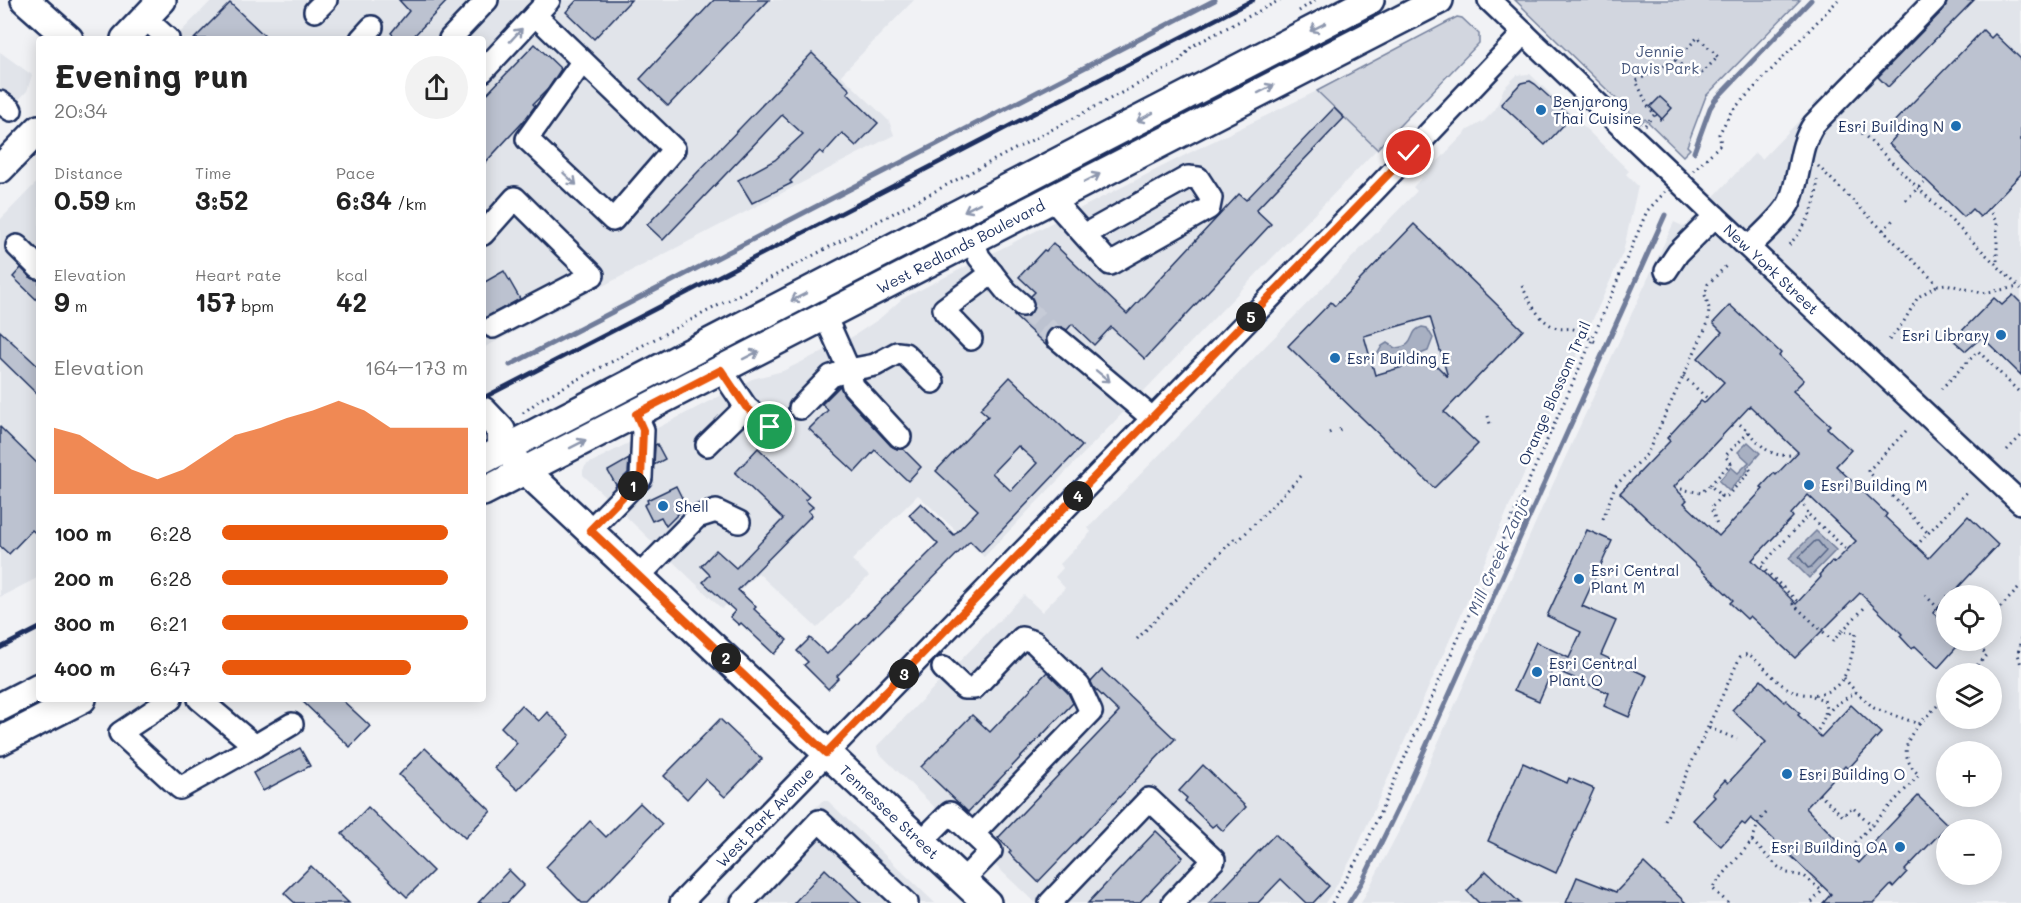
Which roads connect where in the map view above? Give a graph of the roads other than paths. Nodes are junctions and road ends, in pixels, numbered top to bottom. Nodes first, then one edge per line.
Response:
1 (25, 0) edge
2 (487, 0) edge
3 (1370, 0) edge
4 (1439, 0) edge
5 (1489, 0) edge
6 (1935, 0) edge
7 (542, 8) edge
8 (154, 9) edge
9 (1524, 33) junction
10 (66, 36) edge
11 (127, 36) edge
12 (167, 36) edge
13 (453, 36) edge
14 (583, 61) junction
15 (486, 68) edge
16 (36, 132) edge
17 (0, 169) edge
18 (1052, 199) junction
19 (1715, 216) junction
20 (486, 231) edge
21 (1084, 235) junction
22 (973, 240) junction
23 (17, 246) dead end
24 (1749, 247) junction
25 (36, 265) edge
26 (1666, 271) dead end
27 (992, 273) junction
28 (1022, 305) tunnel mouth
29 (825, 316) junction
30 (493, 327) dead end
31 (971, 339) dead end
32 (1058, 339) tunnel mouth
33 (721, 370) junction
34 (849, 370) junction
35 (933, 382) dead end
36 (746, 407) junction
37 (800, 408) dead end
38 (486, 414) edge
39 (636, 414) junction
40 (1152, 418) junction
41 (770, 427) dead end
42 (900, 437) dead end
43 (707, 445) dead end
44 (489, 451) edge
45 (526, 471) junction
46 (486, 491) edge
47 (2021, 502) edge
48 (740, 522) dead end
49 (590, 530) junction
50 (638, 577) junction
51 (943, 668) dead end
52 (36, 689) edge
53 (76, 702) edge
54 (166, 702) edge
55 (203, 702) edge
56 (0, 707) edge
57 (292, 724) dead end
58 (0, 741) edge
59 (255, 746) junction
60 (826, 753) junction
61 (973, 834) junction
62 (922, 841) junction
63 (963, 880) junction
64 (681, 903) edge
65 (742, 903) edge
66 (907, 903) edge
67 (987, 903) edge
68 (1050, 903) edge
69 (1173, 903) edge

1 - 10 main road
2 - 13 street
3 -> 44 main road, West Redlands Boulevard
18 -> 4 main road, West Redlands Boulevard
5 - 9 street, New York Street
6 - 24 street
7 - 14 street
15 -> 7 street
8 - 11 main road
8 - 12 street
9 - 19 street, New York Street
9 - 40 street, West Park Avenue
14 -> 14 street
16 - 17 main road
18 - 21 street
18 - 22 main road, West Redlands Boulevard
19 - 24 street, New York Street
19 - 26 street
20 - 30 street
21 - 21 street
22 - 27 street
22 - 29 main road, West Redlands Boulevard
23 - 25 street
24 - 47 street, New York Street
27 - 28 street
27 - 31 street
33 -> 29 main road, West Redlands Boulevard
29 - 34 street
32 -> 40 street
33 - 36 street
33 - 39 main road, West Redlands Boulevard
34 - 35 street
34 - 37 street
34 - 42 street
36 - 41 street
36 - 43 street
38 - 44 main road
45 -> 39 main road, West Redlands Boulevard
39 - 49 street
40 - 60 street, West Park Avenue
44 - 45 main road, Tennessee Street
45 - 46 main road, West Redlands Boulevard
45 - 49 main road, Tennessee Street
48 - 50 street
49 - 50 main road, Tennessee Street
50 - 60 main road, Tennessee Street
51 - 61 street
52 - 56 main road
53 - 58 main road
54 - 59 street
55 - 59 street
57 - 59 street
60 - 62 main road, Tennessee Street
60 - 64 street, West Park Avenue
61 - 62 street
61 - 63 street
62 - 63 main road, Tennessee Street
63 - 67 main road, Tennessee Street
65 - 66 street
68 - 69 street

